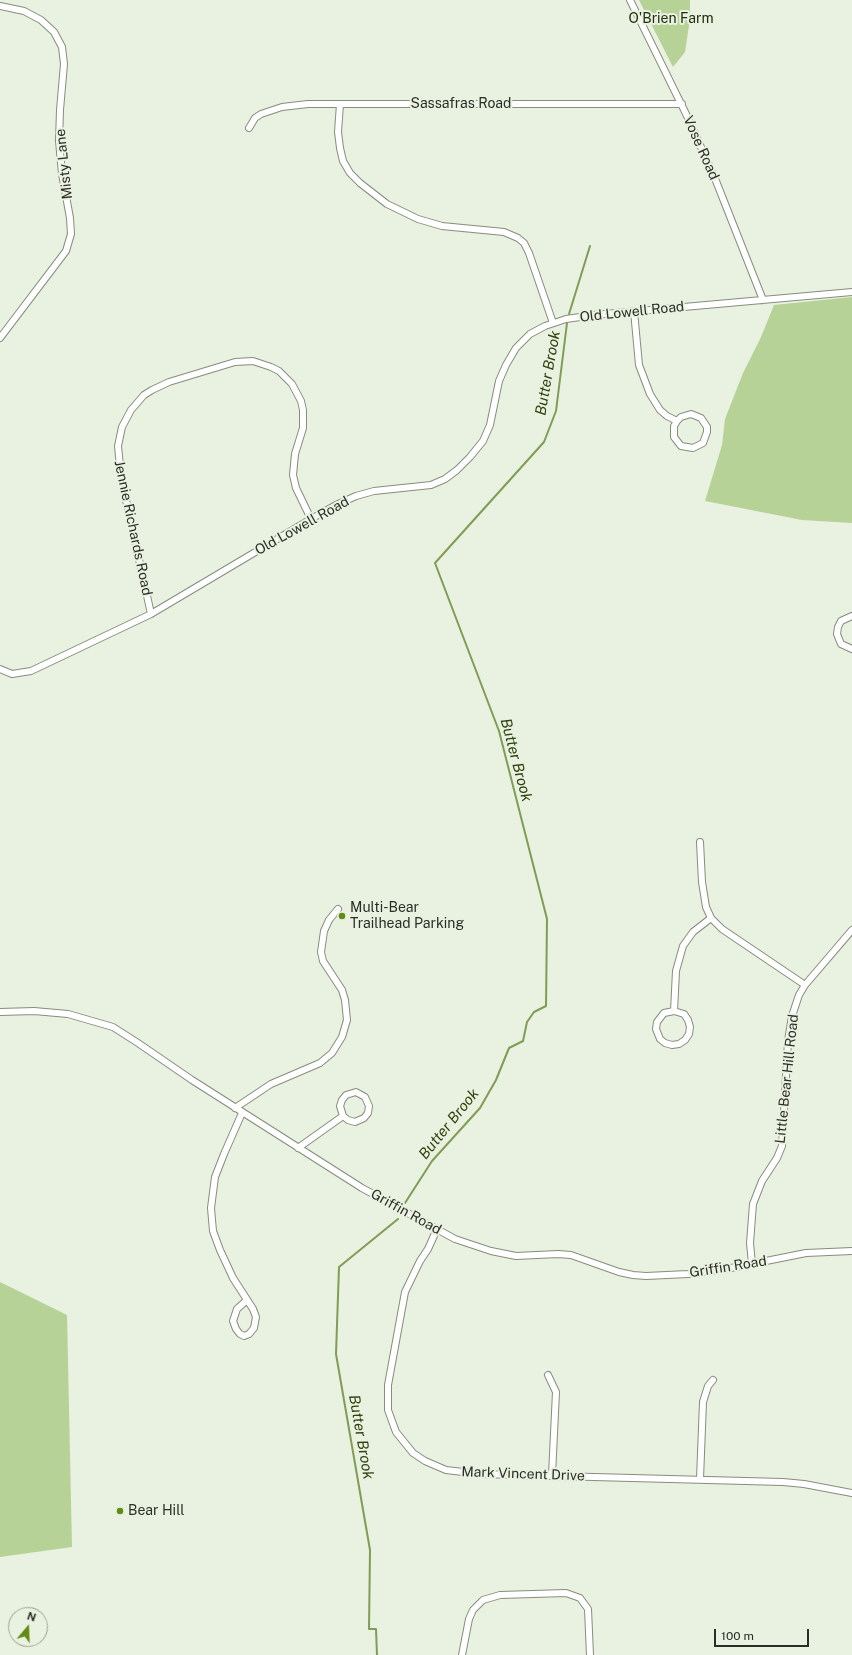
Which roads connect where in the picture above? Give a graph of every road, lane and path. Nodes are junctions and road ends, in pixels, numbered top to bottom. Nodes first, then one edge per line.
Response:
1 (630, 0) edge
2 (0, 6) edge
3 (340, 104) junction
4 (682, 104) junction
5 (249, 128) dead end
6 (852, 292) edge
7 (764, 300) junction
8 (634, 311) junction
9 (553, 322) junction
10 (0, 338) edge
11 (677, 421) junction
12 (311, 519) junction
13 (150, 614) junction
14 (852, 616) edge
15 (852, 649) edge
16 (0, 669) edge
17 (700, 842) dead end
18 (338, 909) dead end
19 (711, 918) junction
20 (852, 930) edge
21 (805, 985) junction
22 (674, 1011) junction
23 (0, 1012) edge
24 (235, 1108) junction
25 (242, 1113) junction
26 (343, 1116) junction
27 (298, 1148) junction
28 (437, 1229) junction
29 (852, 1251) edge
30 (752, 1264) junction
31 (247, 1300) junction
32 (548, 1375) dead end
33 (713, 1380) dead end
34 (552, 1476) junction
35 (700, 1479) junction
36 (852, 1493) edge
37 (462, 1655) edge
38 (590, 1655) edge

1 - 4 street, Vose Road
2 - 10 street, Misty Lane
3 - 4 street, Sassafras Road
3 - 5 street, Sassafras Road
3 - 9 street
4 - 7 street, Vose Road
6 - 7 street, Old Lowell Road
7 - 8 street, Old Lowell Road
8 - 9 street, Old Lowell Road
8 - 11 street
9 - 12 street, Old Lowell Road
11 - 11 street
12 - 13 street, Old Lowell Road
12 - 13 street, Jennie Richards Road
13 - 16 street, Old Lowell Road
14 - 15 street
17 - 19 street
18 - 24 street
19 - 21 street
19 - 22 street
20 - 21 street, Little Bear Hill Road
21 - 30 street, Little Bear Hill Road
22 - 22 street
23 - 24 street, Griffin Road
24 - 25 street, Griffin Road
25 - 27 street, Griffin Road
25 - 31 street
26 - 26 street
26 - 27 street
27 - 28 street, Griffin Road
28 - 30 street, Griffin Road
28 - 34 street, Mark Vincent Drive
29 - 30 street, Griffin Road
31 - 31 street
32 - 34 street
33 - 35 street
34 - 35 street, Mark Vincent Drive
35 - 36 street, Mark Vincent Drive
37 - 38 street

